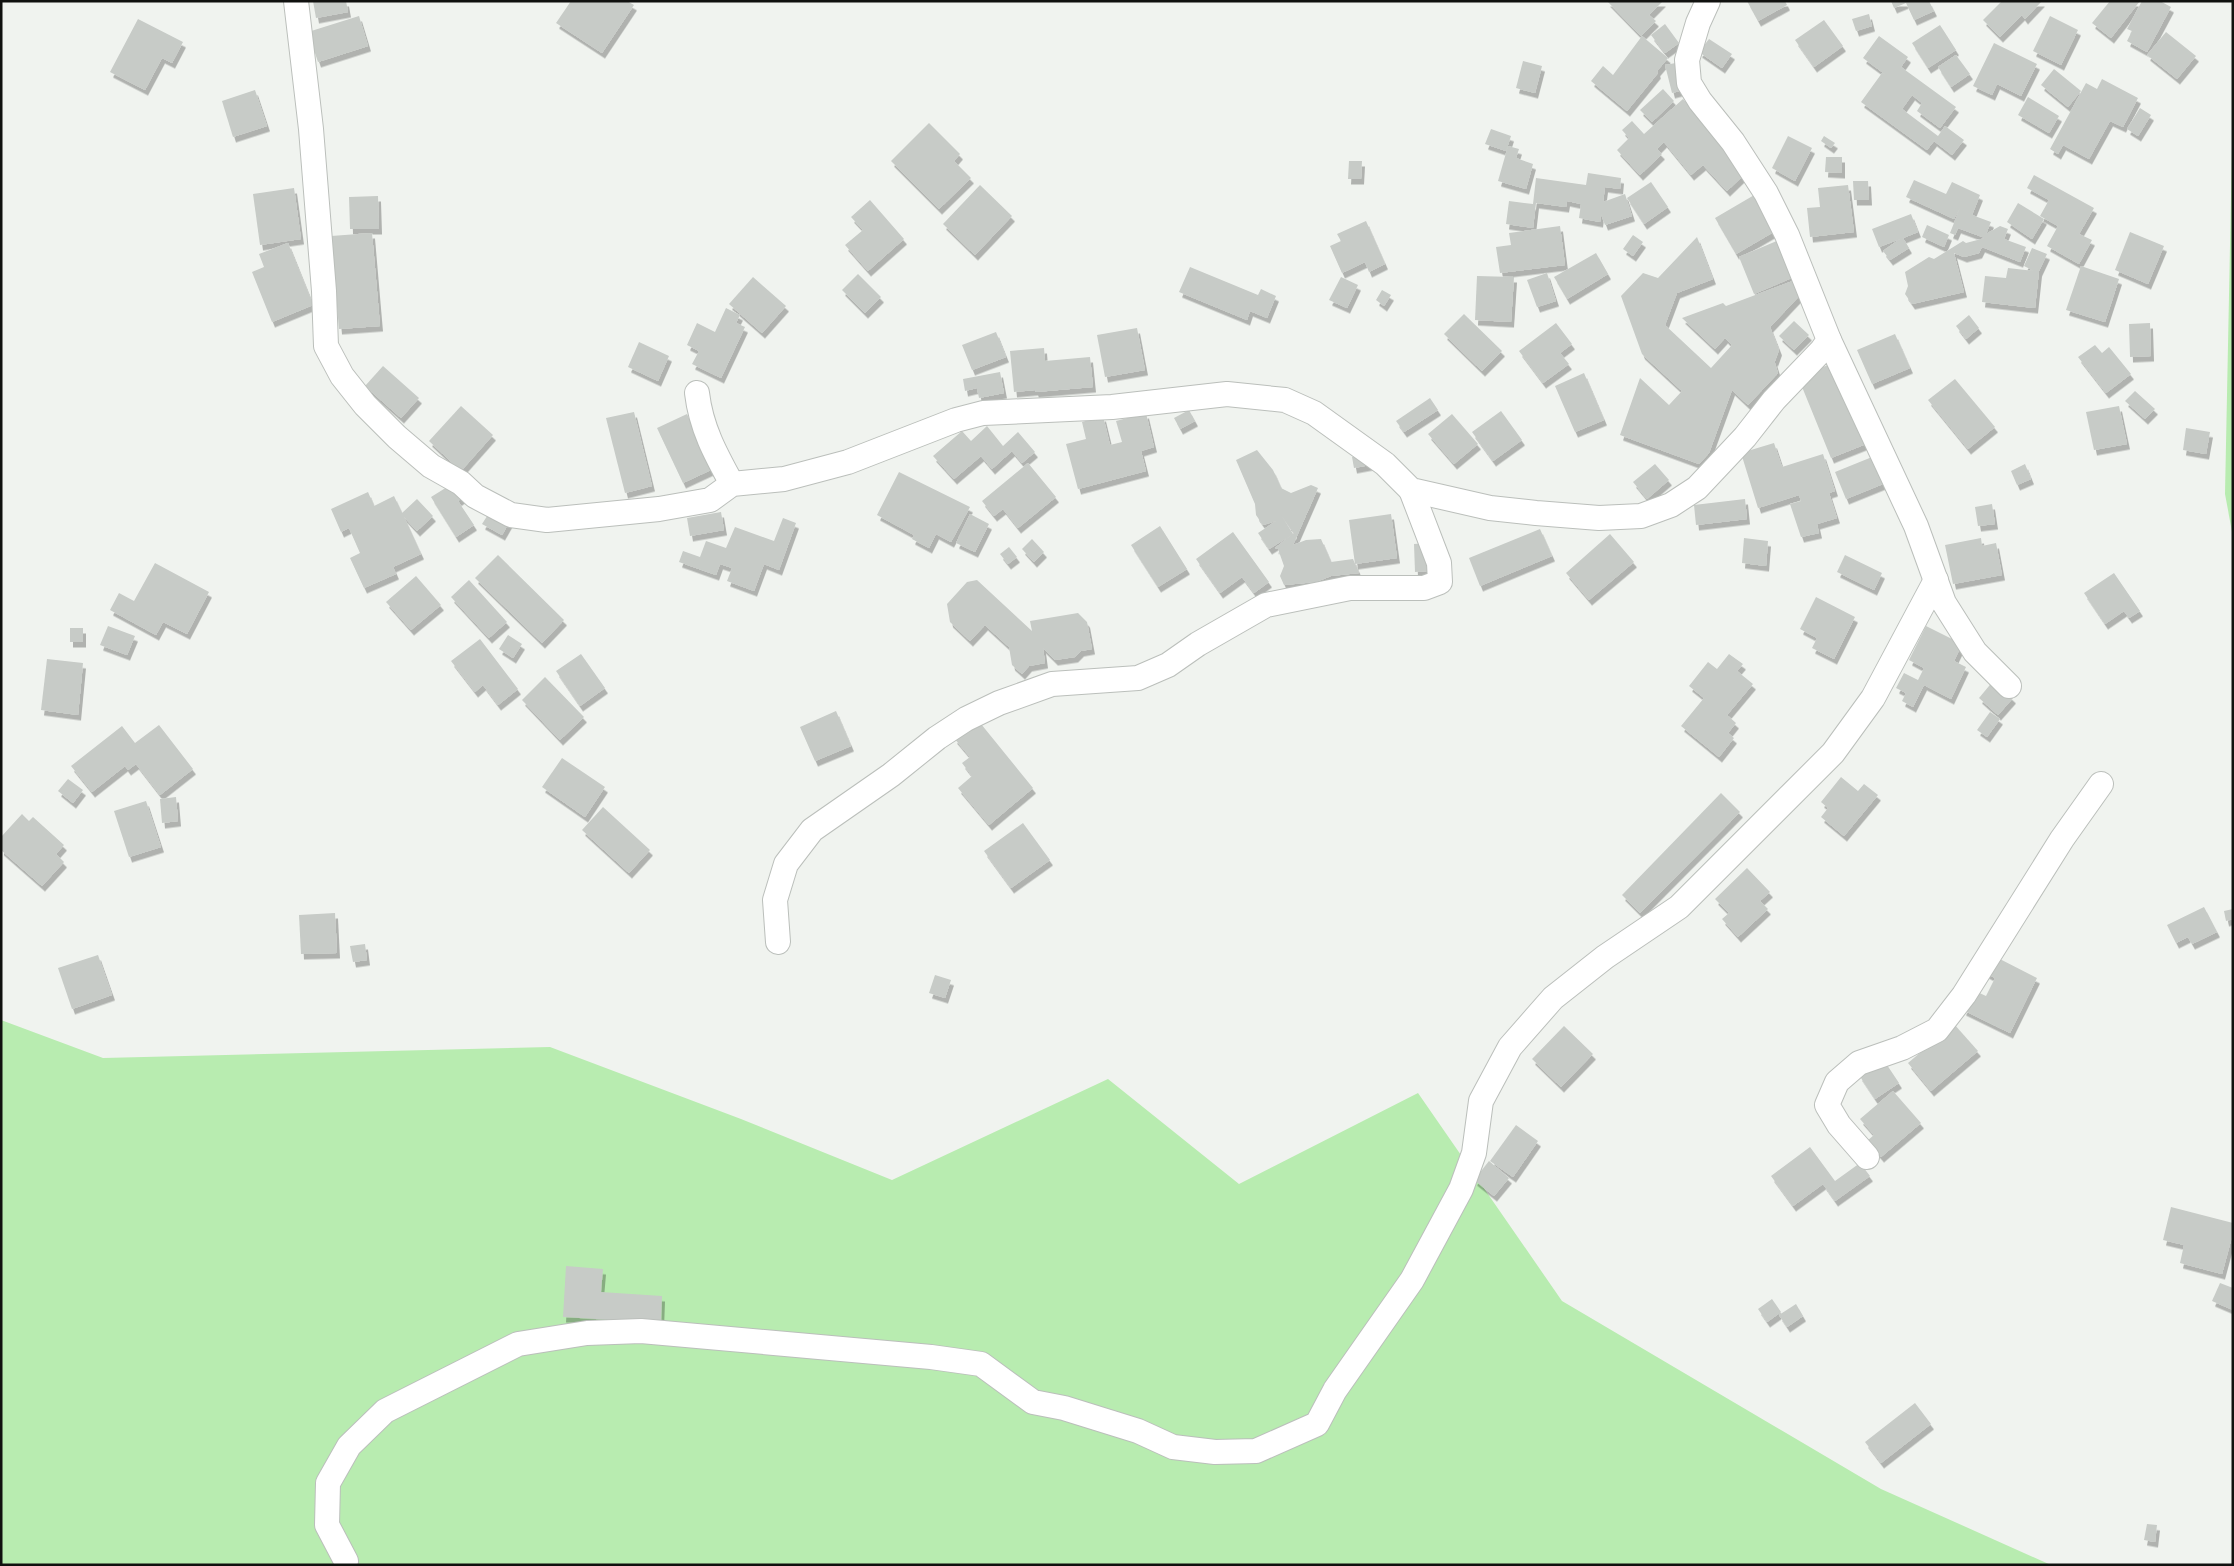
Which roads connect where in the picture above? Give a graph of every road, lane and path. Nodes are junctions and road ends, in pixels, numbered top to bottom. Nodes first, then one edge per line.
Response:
1 (296, 1) edge
2 (1708, 1) edge
3 (1828, 340) junction
4 (698, 393) dead end
5 (732, 484) junction
6 (1411, 490) junction
7 (1936, 580) junction
8 (2009, 686) dead end
9 (2101, 784) dead end
10 (778, 942) dead end
11 (1867, 1157) dead end
12 (346, 1561) dead end

1 - 5 street
2 - 3 street
3 - 6 street
3 - 7 street
4 - 5 street
5 - 6 street
6 - 10 street
7 - 8 street
7 - 12 street
9 - 11 street

